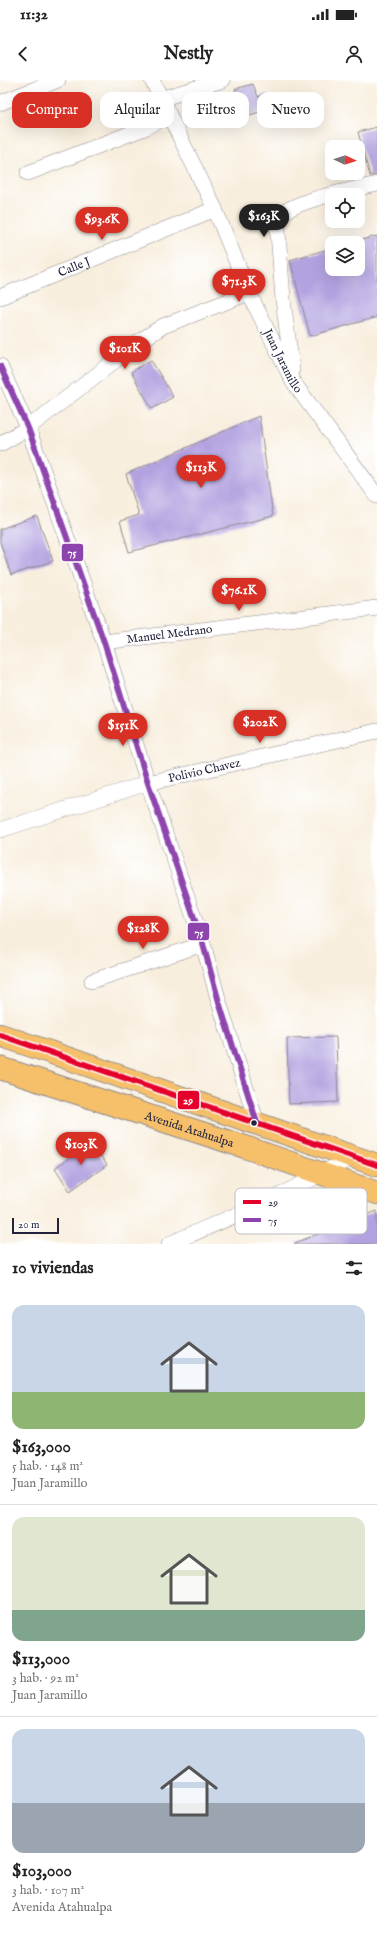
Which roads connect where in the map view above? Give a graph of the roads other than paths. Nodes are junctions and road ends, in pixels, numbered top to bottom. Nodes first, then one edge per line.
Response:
1 (58, 80) edge
2 (152, 80) edge
3 (223, 80) edge
4 (157, 92) edge
5 (174, 95) edge
6 (0, 103) edge
7 (144, 128) edge
8 (174, 128) edge
9 (28, 173) dead end
10 (377, 184) edge
11 (215, 209) junction
12 (249, 293) junction
13 (0, 297) edge
14 (0, 366) edge
15 (293, 382) junction
16 (28, 428) junction
17 (0, 444) edge
18 (377, 496) edge
19 (377, 608) edge
20 (104, 642) junction
21 (377, 731) edge
22 (148, 782) junction
23 (0, 830) edge
24 (203, 944) junction
25 (92, 981) dead end
26 (0, 1035) edge
27 (0, 1068) edge
28 (258, 1123) junction
29 (353, 1157) junction
30 (377, 1165) edge
31 (320, 1174) junction
32 (294, 1188) edge
33 (362, 1188) edge
34 (367, 1190) edge
35 (377, 1193) edge
36 (235, 1215) edge
37 (169, 1244) edge

1 - 6 street
2 - 4 street, Juan Jaramillo
3 - 5 street
7 - 9 street
8 - 11 street, Juan Jaramillo
10 - 15 street
11 - 12 street, Juan Jaramillo
11 - 13 street, Calle J
12 - 15 street, Juan Jaramillo
12 - 16 street
14 - 16 street
15 - 18 street, Juan Jaramillo
16 - 17 street
16 - 20 street
19 - 20 street, Manuel Medrano
20 - 22 street
21 - 22 street, Polivio Chavez
22 - 23 street, Polivio Chavez
22 - 24 street
24 - 25 street
24 - 28 street
26 - 28 highway
27 - 31 highway, Avenida Atahualpa
28 - 29 highway
29 - 30 highway
29 - 31 street
31 - 32 street
31 - 33 highway, Avenida Atahualpa
34 - 35 highway, Avenida Atahualpa
36 - 37 street

